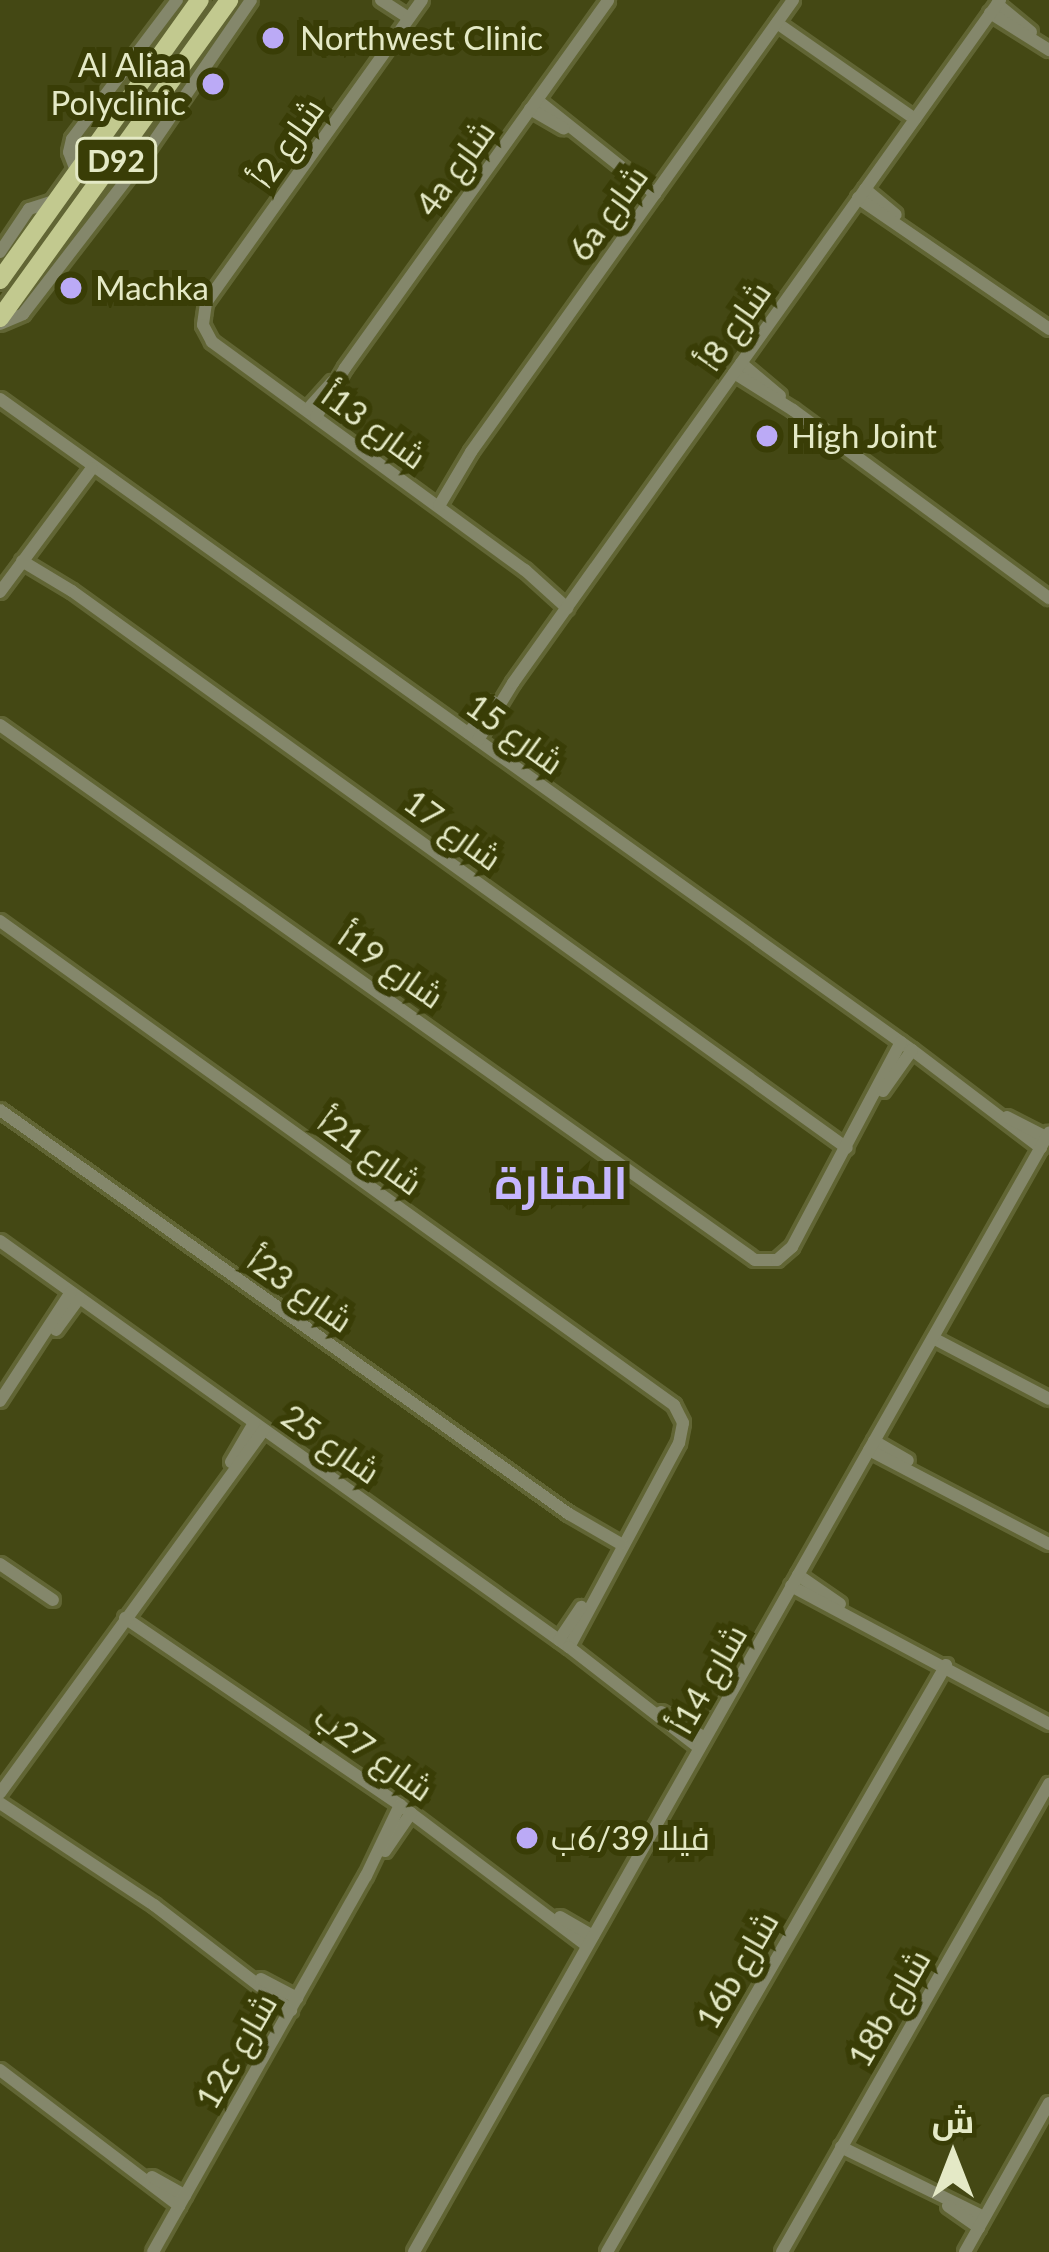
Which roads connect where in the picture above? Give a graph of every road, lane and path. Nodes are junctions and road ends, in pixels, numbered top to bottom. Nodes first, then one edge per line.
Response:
1 (177, 0) edge
2 (200, 0) edge
3 (229, 0) edge
4 (251, 0) edge
5 (381, 0) edge
6 (422, 0) edge
7 (608, 0) edge
8 (793, 0) edge
9 (996, 6) edge
10 (409, 18) junction
11 (777, 23) junction
12 (1047, 48) edge
13 (534, 105) junction
14 (915, 119) junction
15 (77, 172) junction
16 (658, 190) junction
17 (862, 194) junction
18 (58, 200) junction
19 (0, 252) edge
20 (0, 280) edge
21 (202, 319) joint
22 (0, 321) edge
23 (1049, 329) edge
24 (737, 368) junction
25 (2, 402) edge
26 (312, 414) junction
27 (88, 465) junction
28 (435, 503) junction
29 (25, 557) junction
30 (0, 592) edge
31 (1049, 598) edge
32 (570, 603) junction
33 (0, 725) edge
34 (474, 736) junction
35 (0, 922) edge
36 (907, 1046) junction
37 (0, 1110) edge
38 (1045, 1139) edge
39 (849, 1143) junction
40 (0, 1241) edge
41 (75, 1295) junction
42 (935, 1334) junction
43 (1049, 1399) edge
44 (0, 1401) edge
45 (259, 1426) junction
46 (871, 1445) junction
47 (1049, 1544) edge
48 (619, 1549) junction
49 (0, 1564) edge
50 (795, 1581) junction
51 (53, 1600) dead end
52 (128, 1614) junction
53 (564, 1644) junction
54 (942, 1663) junction
55 (1049, 1724) edge
56 (702, 1743) junction
57 (1048, 1783) edge
58 (0, 1793) edge
59 (0, 1803) edge
60 (405, 1809) junction
61 (44, 1828) junction
62 (590, 1941) junction
63 (294, 2004) junction
64 (0, 2070) edge
65 (1049, 2103) edge
66 (844, 2143) junction
67 (182, 2200) junction
68 (981, 2223) junction
69 (152, 2252) edge
70 (414, 2252) edge
71 (608, 2252) edge
72 (782, 2252) edge
73 (965, 2252) edge

1 - 15 street
2 - 15 main road, D92
3 - 22 main road, D92
4 - 22 street
5 - 10 street
6 - 10 street, شارع 2أ
7 - 13 street, 4a شارع
8 - 11 street, 6a شارع
9 - 12 street
9 - 14 street, شارع 8أ
10 - 21 street, شارع 2أ
11 - 14 street
11 - 16 street, 6a شارع
13 - 16 street
13 - 26 street, 4a شارع
14 - 17 street, شارع 8أ
15 - 18 main road, D92
16 - 28 street, 6a شارع
17 - 23 street
17 - 24 street, شارع 8أ
18 - 19 street
18 - 20 main road, D92
21 - 26 street, شارع 13أ
24 - 31 street
24 - 32 street, شارع 8أ
25 - 27 street, شارع 15
26 - 28 street, شارع 13أ
27 - 29 street
27 - 34 street, شارع 15
28 - 32 street, شارع 13أ
29 - 30 street
29 - 39 street, شارع 17
32 - 34 street, شارع 8أ
33 - 39 street, شارع 19أ
34 - 36 street, شارع 15
35 - 48 street, شارع 21أ
36 - 38 street, شارع 15
36 - 39 street
37 - 48 street, شارع 23أ
38 - 42 street, شارع 14أ
40 - 41 street, شارع 25
41 - 44 street
41 - 45 street, شارع 25
42 - 43 street
42 - 46 street, شارع 14أ
45 - 52 street
45 - 53 street, شارع 25
46 - 47 street
46 - 50 street, شارع 14أ
48 - 53 street
49 - 51 street
50 - 54 street
50 - 56 street, شارع 14أ
52 - 58 street
52 - 60 street, شارع 27ب
53 - 56 street, شارع 25
54 - 55 street
54 - 71 street, 16b شارع
56 - 62 street, شارع 14أ
57 - 66 street, 18b شارع
58 - 61 street
59 - 61 street
60 - 62 street, شارع 27ب
60 - 63 street, 12c شارع
61 - 63 street
62 - 70 street, شارع 14أ
63 - 67 street, 12c شارع
64 - 67 street
65 - 68 street
66 - 68 street
66 - 72 street, 18b شارع
67 - 69 street, 12c شارع
68 - 73 street

